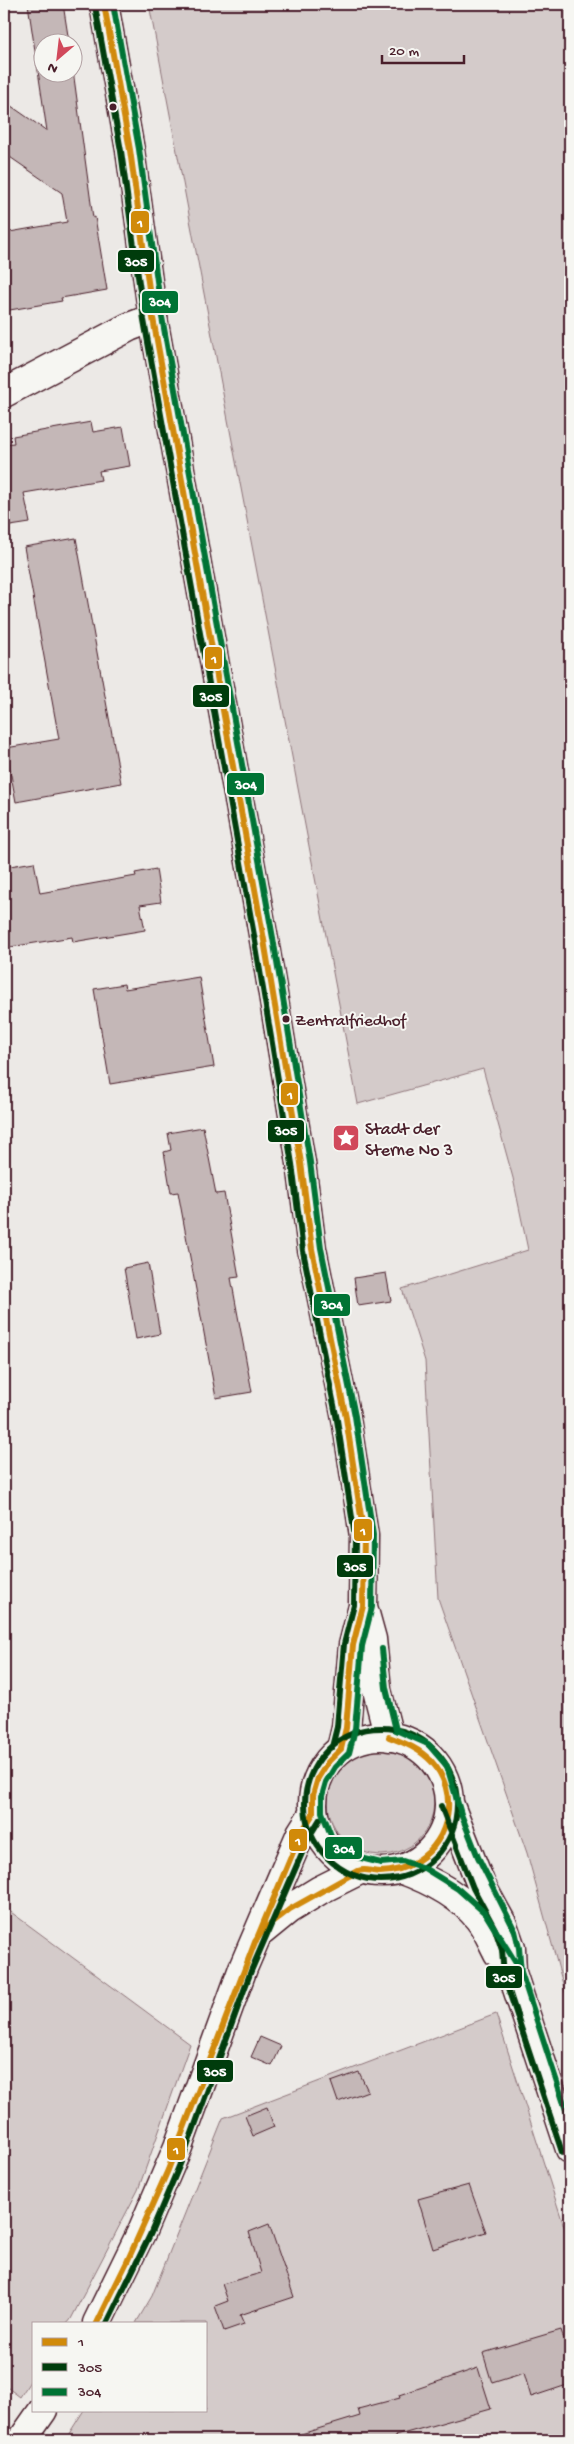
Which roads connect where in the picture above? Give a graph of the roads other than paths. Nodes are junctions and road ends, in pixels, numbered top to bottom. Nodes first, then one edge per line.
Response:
1 (104, 4) edge
2 (153, 318) junction
3 (4, 393) edge
4 (363, 1606) junction
5 (390, 1737) junction
6 (341, 1749) junction
7 (449, 1803) junction
8 (314, 1814) junction
9 (400, 1869) junction
10 (362, 1870) junction
11 (259, 1934) junction
12 (512, 1973) junction
13 (570, 2149) edge
14 (97, 2322) edge
15 (42, 2412) edge
16 (22, 2440) edge

1 - 2 main road
2 - 3 main road
2 - 4 main road
4 - 5 main road
4 - 6 main road
5 - 6 main road
5 - 7 main road
6 - 8 main road
7 - 9 main road
7 - 12 main road
8 - 10 main road
8 - 11 main road
9 - 10 main road
9 - 12 main road
10 - 11 main road
11 - 14 main road
12 - 13 main road
15 - 16 main road

